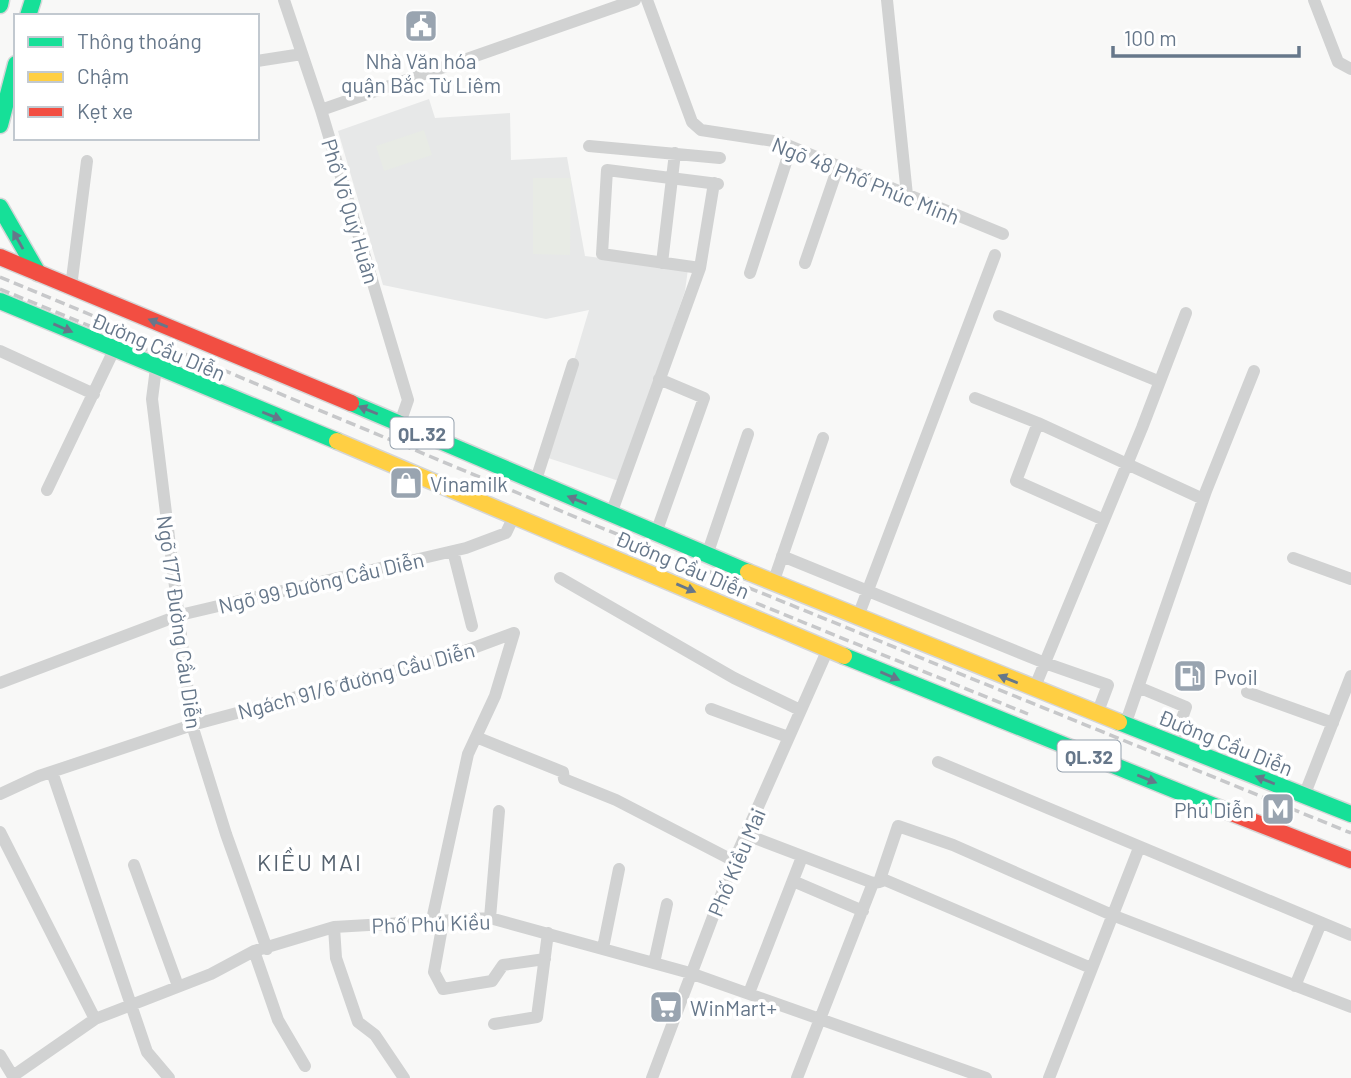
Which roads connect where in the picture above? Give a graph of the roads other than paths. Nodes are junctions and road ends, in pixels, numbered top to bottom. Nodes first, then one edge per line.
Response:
1 (1, 0) edge
2 (284, 0) edge
3 (635, 0) edge
4 (647, 0) edge
5 (887, 0) edge
6 (1314, 0) edge
7 (0, 5) edge
8 (302, 54) junction
9 (259, 61) edge
10 (1351, 69) edge
11 (14, 72) edge
12 (321, 110) junction
13 (0, 125) edge
14 (589, 146) dead end
15 (791, 147) junction
16 (675, 153) junction
17 (720, 159) dead end
18 (87, 161) dead end
19 (838, 167) junction
20 (673, 177) junction
21 (907, 195) junction
22 (0, 207) edge
23 (1003, 234) dead end
24 (995, 255) dead end
25 (0, 257) edge
26 (662, 263) junction
27 (805, 263) dead end
28 (700, 268) junction
29 (37, 273) junction
30 (750, 273) dead end
31 (71, 287) junction
32 (0, 301) edge
33 (1186, 313) dead end
34 (999, 316) dead end
35 (114, 350) junction
36 (0, 351) edge
37 (573, 364) dead end
38 (156, 368) junction
39 (1254, 371) dead end
40 (659, 379) junction
41 (1158, 382) junction
42 (94, 394) junction
43 (975, 398) dead end
44 (1038, 422) junction
45 (400, 423) junction
46 (748, 434) dead end
47 (823, 438) dead end
48 (1127, 465) junction
49 (535, 483) junction
50 (47, 490) dead end
51 (1203, 499) junction
52 (611, 514) junction
53 (514, 516) junction
54 (1104, 520) junction
55 (656, 533) junction
56 (453, 551) junction
57 (707, 555) junction
58 (782, 556) junction
59 (664, 558) junction
60 (1293, 558) dead end
61 (560, 578) dead end
62 (1351, 579) edge
63 (773, 583) junction
64 (867, 592) junction
65 (180, 615) junction
66 (857, 619) junction
67 (472, 626) dead end
68 (828, 649) junction
69 (1045, 663) junction
70 (1351, 676) edge
71 (0, 682) edge
72 (1138, 687) junction
73 (1034, 689) junction
74 (1247, 692) dead end
75 (711, 709) dead end
76 (800, 710) junction
77 (1097, 714) junction
78 (1333, 723) junction
79 (192, 725) junction
80 (1125, 725) junction
81 (476, 737) junction
82 (788, 737) junction
83 (1173, 744) junction
84 (938, 762) dead end
85 (52, 772) junction
86 (0, 794) edge
87 (1304, 796) junction
88 (499, 811) dead end
89 (1351, 814) edge
90 (0, 832) edge
91 (747, 835) junction
92 (1139, 848) junction
93 (802, 858) junction
94 (1351, 860) edge
95 (734, 861) junction
96 (134, 865) dead end
97 (619, 869) dead end
98 (793, 881) junction
99 (876, 883) junction
100 (667, 904) dead end
101 (863, 911) junction
102 (1112, 915) junction
103 (490, 918) junction
104 (438, 921) junction
105 (1321, 923) junction
106 (334, 927) junction
107 (548, 933) junction
108 (1351, 935) edge
109 (603, 948) junction
110 (260, 950) junction
111 (545, 959) junction
112 (654, 963) junction
113 (1091, 968) junction
114 (690, 973) junction
115 (178, 986) junction
116 (1296, 986) junction
117 (749, 993) junction
118 (133, 1007) junction
119 (1351, 1007) edge
120 (822, 1019) junction
121 (95, 1020) junction
122 (494, 1024) dead end
123 (0, 1055) edge
124 (305, 1066) dead end
125 (13, 1077) edge
126 (169, 1078) edge
127 (404, 1078) edge
128 (652, 1078) edge
129 (797, 1078) edge
130 (986, 1078) edge
131 (1049, 1078) edge

1 - 7 main road
2 - 8 street, Phố Võ Quý Huân
3 - 12 street
4 - 15 street, Ngõ 48 Phố Phúc Minh
5 - 21 street
6 - 10 street
8 - 9 street
8 - 12 street, Phố Võ Quý Huân
11 - 13 main road
12 - 45 street, Phố Võ Quý Huân
14 - 16 street
15 - 19 street, Ngõ 48 Phố Phúc Minh
15 - 30 street
16 - 17 street
16 - 20 street
18 - 31 street
19 - 21 street, Ngõ 48 Phố Phúc Minh
19 - 27 street
20 - 26 street
20 - 26 street
20 - 28 street
21 - 23 street, Ngõ 48 Phố Phúc Minh
29 -> 22 main road
24 - 64 street
25 - 29 main road, Đường Cầu Diễn / QL.32
26 - 28 street
28 - 40 street
29 - 31 main road, Đường Cầu Diễn / QL.32
45 -> 31 main road, Đường Cầu Diễn / QL.32
32 -> 35 main road, Đường Cầu Diễn / QL.32
33 - 41 street
34 - 41 street
35 - 38 main road, Đường Cầu Diễn / QL.32
35 - 42 street
36 - 42 street
37 - 49 street
38 -> 53 main road, Đường Cầu Diễn / QL.32
38 - 65 street, Ngõ 177 Đường Cầu Diễn
39 - 51 street
40 - 52 street
40 - 55 street
41 - 48 street
42 - 50 street
43 - 44 street
44 - 48 street
44 - 54 street
45 - 49 main road, Đường Cầu Diễn / QL.32
46 - 57 street
47 - 58 street
48 - 51 street
48 - 54 street
52 -> 49 main road, Đường Cầu Diễn / QL.32
51 - 72 street
52 - 55 main road, Đường Cầu Diễn / QL.32
53 - 56 street, Ngõ 99 Đường Cầu Diễn
53 - 59 main road, Đường Cầu Diễn / QL.32
54 - 69 street
55 - 59 main road, Đường Cầu Diễn / QL.32
56 - 65 street, Ngõ 99 Đường Cầu Diễn
56 - 67 street
57 - 59 main road, Đường Cầu Diễn / QL.32
57 - 63 main road, Đường Cầu Diễn / QL.32
58 - 63 street
58 - 64 street
59 -> 68 main road, Đường Cầu Diễn / QL.32
60 - 62 street
61 - 76 street
63 - 66 main road, Đường Cầu Diễn / QL.32
64 - 66 street
64 - 69 street
65 - 71 street, Ngõ 99 Đường Cầu Diễn
65 - 79 street, Ngõ 177 Đường Cầu Diễn
73 -> 66 main road, Đường Cầu Diễn / QL.32
68 - 76 street, Phố Kiều Mai
68 -> 94 main road, Đường Cầu Diễn / QL.32
69 - 73 street
69 - 77 street
70 - 78 street
72 - 80 street
72 - 83 street
73 - 77 main road, Đường Cầu Diễn / QL.32
74 - 78 street
75 - 82 street
76 - 82 street, Phố Kiều Mai
77 - 80 main road, Đường Cầu Diễn / QL.32
78 - 87 street
79 - 81 street, Ngách 91/6 đường Cầu Diễn
79 - 85 street, Ngách 91/6 đường Cầu Diễn
79 - 110 street, Ngõ 177 Đường Cầu Diễn
80 - 83 main road, Đường Cầu Diễn / QL.32
81 - 95 street
81 - 104 street
82 - 91 street, Phố Kiều Mai
87 -> 83 main road, Đường Cầu Diễn / QL.32
84 - 92 street
85 - 86 street, Ngách 91/6 đường Cầu Diễn
85 - 118 street
87 - 89 main road, Đường Cầu Diễn / QL.32
88 - 103 street
90 - 121 street
91 - 93 street
91 - 95 street, Phố Kiều Mai
92 - 102 street
92 - 105 street
93 - 98 street
93 - 99 street
95 - 114 street, Phố Kiều Mai
96 - 115 street
97 - 109 street
98 - 101 street
98 - 117 street
99 - 101 street
99 - 102 street
99 - 113 street
100 - 112 street
101 - 120 street
102 - 113 street
102 - 116 street
103 - 104 street, Phố Phú Kiều
103 - 107 street, Phố Phú Kiều
104 - 106 street, Phố Phú Kiều
104 - 111 street
105 - 108 street
105 - 116 street
106 - 110 street, Phố Phú Kiều
106 - 127 street
107 - 109 street, Phố Phú Kiều
107 - 111 street
109 - 112 street, Phố Phú Kiều
110 - 115 street, Phố Phú Kiều
110 - 124 street, Ngõ 177 Đường Cầu Diễn
111 - 122 street
112 - 114 street, Phố Phú Kiều
113 - 131 street
114 - 117 street, Phố Phú Kiều
114 - 128 street, Phố Kiều Mai
115 - 118 street, Phố Phú Kiều
116 - 119 street
117 - 120 street, Phố Phú Kiều
118 - 121 street, Phố Phú Kiều
118 - 126 street
120 - 129 street
120 - 130 street, Phố Phú Kiều
121 - 125 street, Phố Phú Kiều
123 - 125 street

